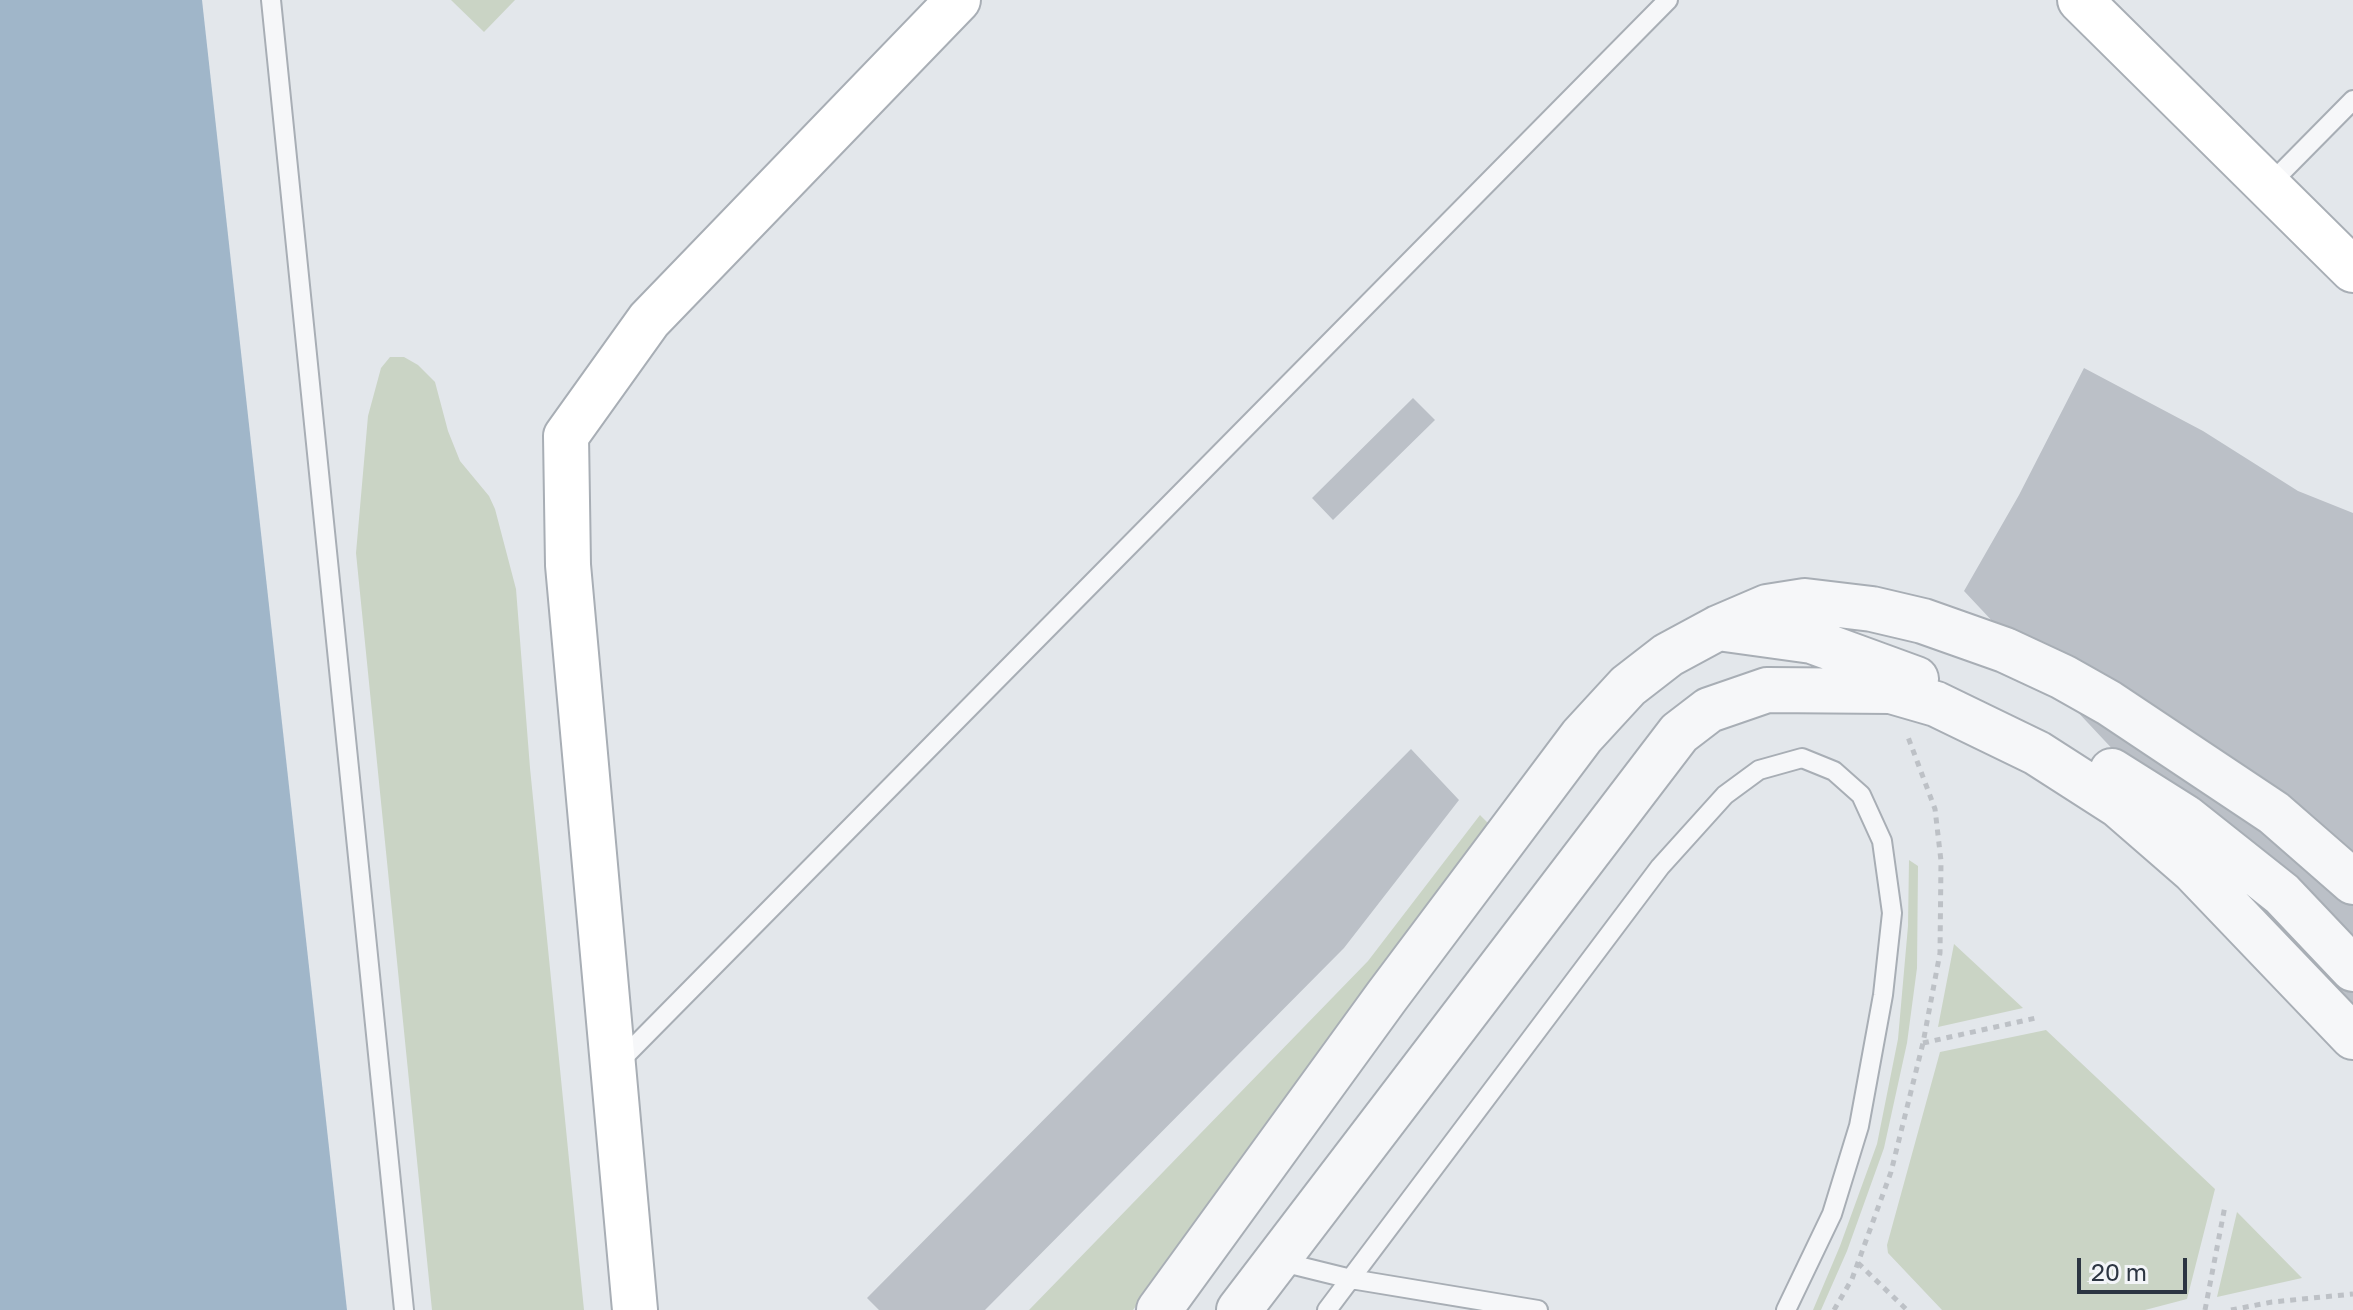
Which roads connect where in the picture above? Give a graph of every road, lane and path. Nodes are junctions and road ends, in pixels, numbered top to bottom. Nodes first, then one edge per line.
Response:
1 (271, 0) edge
2 (958, 0) edge
3 (1668, 0) edge
4 (2080, 0) edge
5 (2353, 100) edge
6 (2268, 186) junction
7 (2353, 270) edge
8 (1718, 628) junction
9 (2353, 882) edge
10 (2353, 969) edge
11 (2036, 1018) dead end
12 (2353, 1037) edge
13 (1923, 1043) dead end
14 (615, 1067) junction
15 (2225, 1206) dead end
16 (1277, 1260) junction
17 (1858, 1263) dead end
18 (1351, 1279) junction
19 (2353, 1294) edge
20 (404, 1310) edge
21 (635, 1310) edge
22 (1159, 1310) edge
23 (1239, 1310) edge
24 (1327, 1310) edge
25 (1538, 1310) edge
26 (1786, 1310) edge
27 (1907, 1310) edge
28 (2205, 1310) edge
29 (2231, 1310) edge

1 - 20 lane
2 - 14 main road
3 - 14 lane
4 - 6 main road
5 - 6 lane
6 - 7 main road
8 - 9 street
8 - 10 street
8 - 22 street
11 - 13 path
12 - 16 street
14 - 21 main road
15 - 28 path
16 - 18 lane
16 - 23 street
17 - 27 path
18 - 24 lane
18 - 25 lane
18 - 26 lane
19 - 29 path

